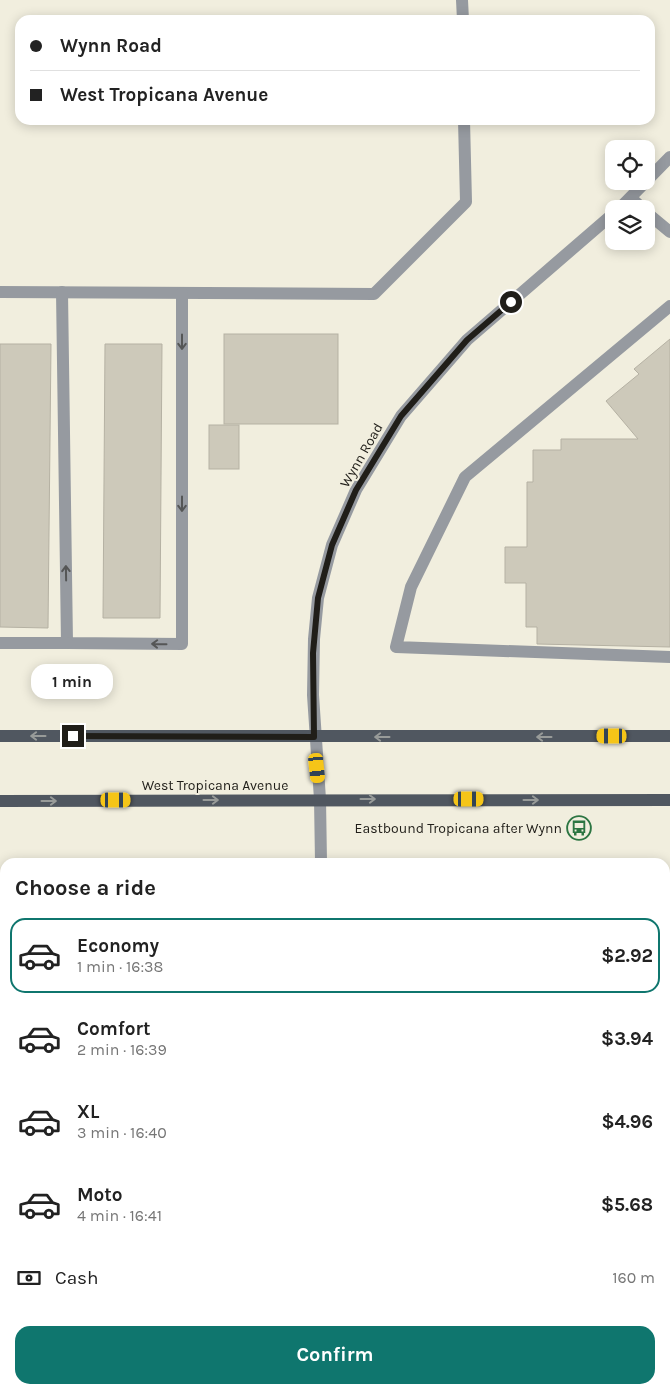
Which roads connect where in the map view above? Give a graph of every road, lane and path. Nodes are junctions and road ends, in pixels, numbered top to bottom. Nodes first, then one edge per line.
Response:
1 (462, 0) edge
2 (463, 15) edge
3 (464, 125) edge
4 (670, 157) edge
5 (631, 198) edge
6 (655, 220) edge
7 (605, 221) edge
8 (670, 232) edge
9 (0, 292) edge
10 (62, 292) junction
11 (182, 293) junction
12 (670, 306) edge
13 (0, 643) edge
14 (67, 643) junction
15 (670, 657) edge
16 (0, 736) edge
17 (670, 736) edge
18 (314, 737) junction
19 (320, 799) junction
20 (670, 800) edge
21 (0, 801) edge
22 (321, 858) edge

1 - 2 street
3 - 11 street
4 - 5 street
6 - 8 street
7 - 18 street, Wynn Road
9 - 10 street
10 - 11 street
14 -> 10 street
11 -> 14 street
12 - 15 street
13 - 14 street
18 -> 16 main road
17 -> 18 main road
18 - 19 street, Wynn Road
19 -> 20 main road, West Tropicana Avenue
21 -> 19 main road, West Tropicana Avenue
19 - 22 street, Wynn Road

